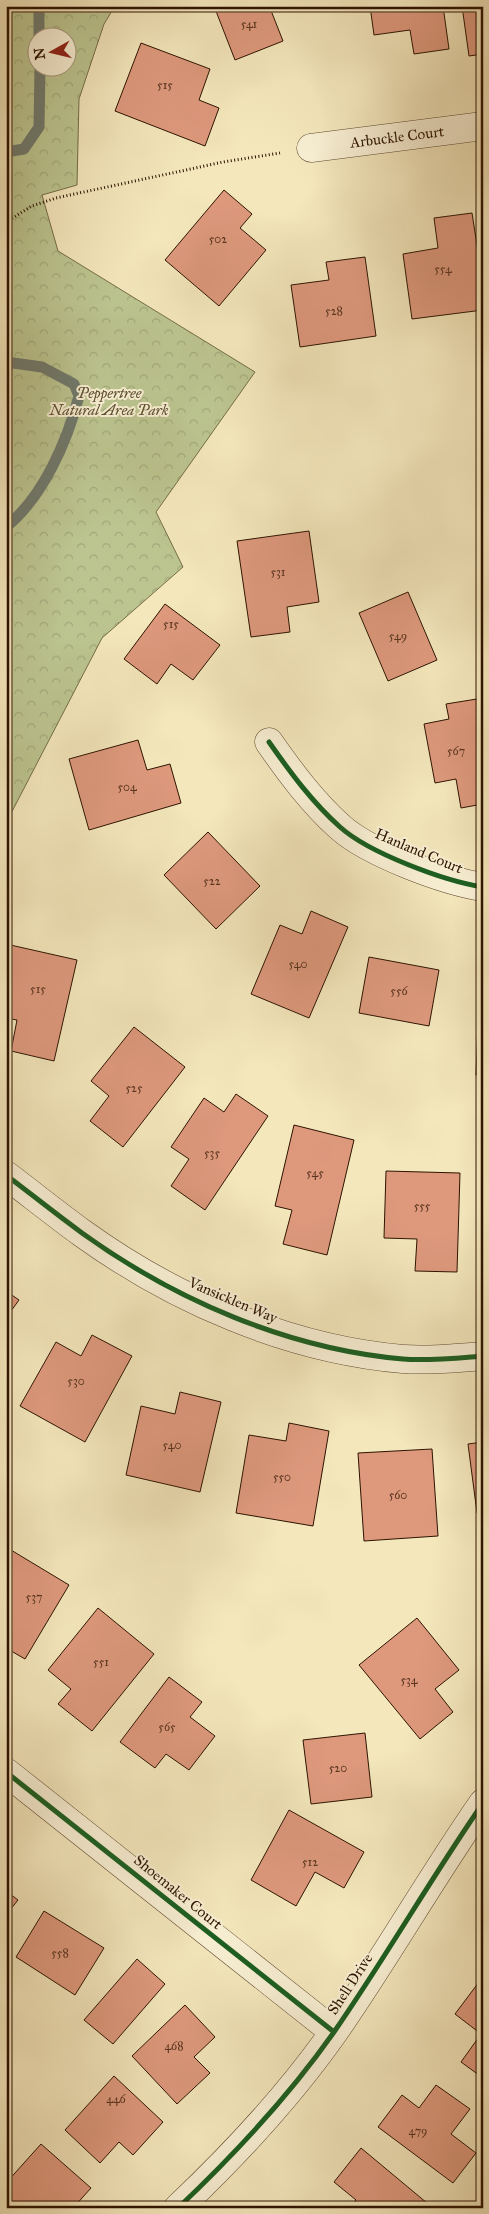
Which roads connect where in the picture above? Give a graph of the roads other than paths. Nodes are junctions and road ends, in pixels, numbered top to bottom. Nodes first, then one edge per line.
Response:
1 (483, 126) edge
2 (311, 148) road end
3 (268, 742) dead end
4 (483, 887) edge
5 (6, 1175) edge
6 (483, 1356) edge
7 (6, 1772) edge
8 (483, 1802) edge
9 (334, 2032) junction
10 (178, 2208) edge

1 - 2 street, Arbuckle Court
3 - 4 street, Hanland Court
5 - 6 street, Vansicklen Way
7 - 9 street, Shoemaker Court
8 - 9 street, Shell Drive
9 - 10 street, Shell Drive

